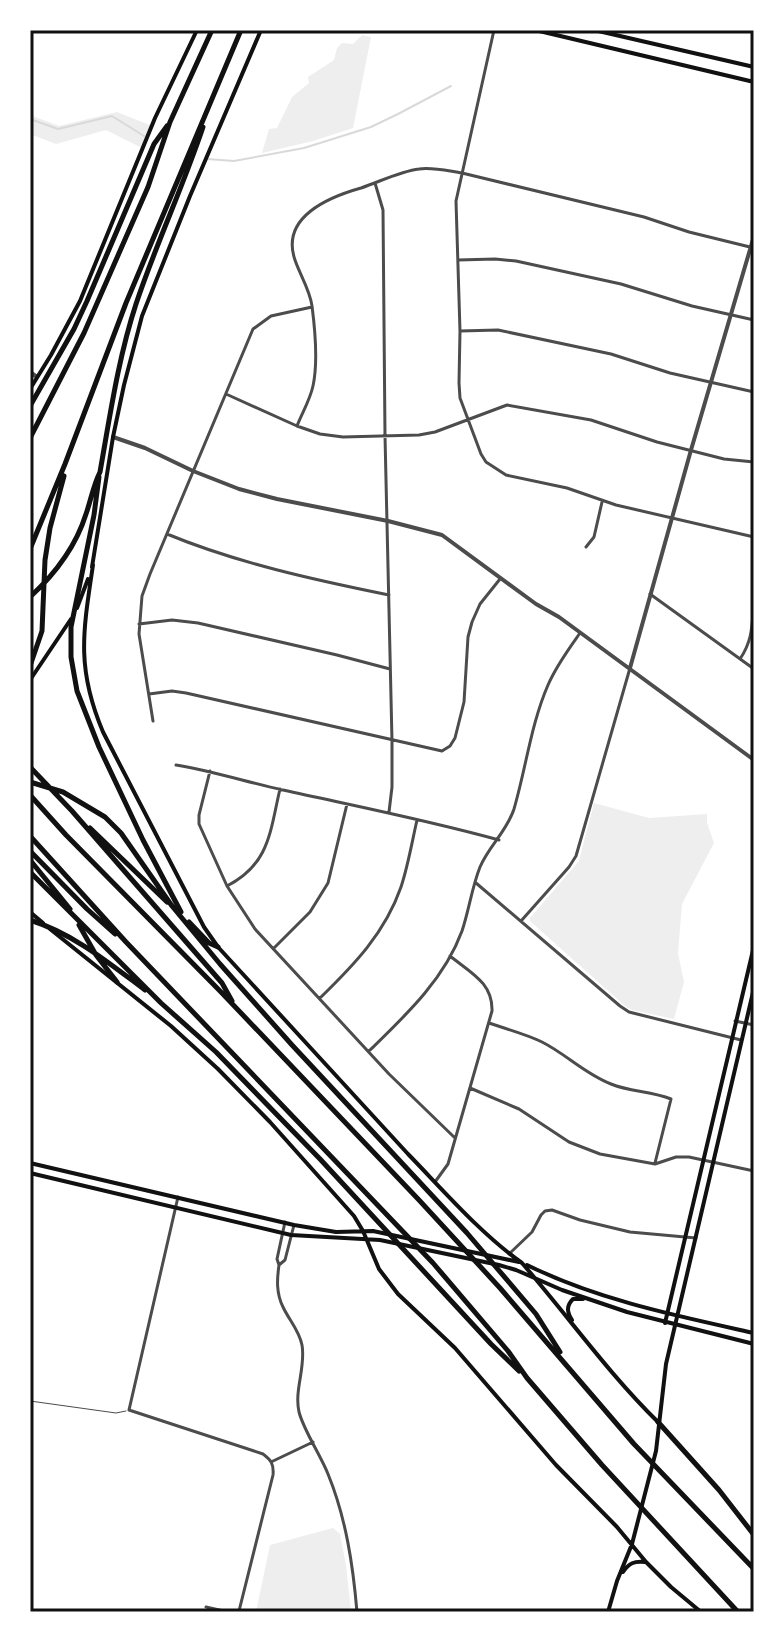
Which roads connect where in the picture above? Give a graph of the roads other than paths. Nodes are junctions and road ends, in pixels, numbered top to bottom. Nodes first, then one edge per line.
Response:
1 (197, 30) edge
2 (212, 30) edge
3 (241, 30) edge
4 (261, 30) edge
5 (494, 30) edge
6 (535, 30) edge
7 (594, 30) edge
8 (621, 36) junction
9 (618, 51) junction
10 (754, 67) edge
11 (754, 82) edge
12 (214, 93) junction
13 (170, 122) junction
14 (462, 173) junction
15 (375, 183) junction
16 (754, 236) edge
17 (753, 248) edge
18 (458, 260) junction
19 (312, 307) junction
20 (731, 314) junction
21 (754, 320) edge
22 (460, 331) junction
23 (30, 372) edge
24 (37, 377) junction
25 (712, 381) junction
26 (31, 386) edge
27 (754, 392) edge
28 (226, 394) junction
29 (30, 406) edge
30 (469, 419) junction
31 (297, 426) junction
32 (385, 436) junction
33 (113, 437) junction
34 (30, 438) edge
35 (691, 450) junction
36 (69, 454) junction
37 (754, 462) edge
38 (193, 471) junction
39 (100, 472) junction
40 (603, 501) junction
41 (673, 518) junction
42 (388, 521) junction
43 (167, 534) junction
44 (754, 537) edge
45 (586, 547) dead end
46 (30, 549) edge
47 (93, 565) junction
48 (501, 577) junction
49 (650, 594) junction
50 (389, 595) junction
51 (30, 597) edge
52 (754, 601) edge
53 (139, 624) junction
54 (580, 633) junction
55 (740, 659) junction
56 (30, 666) edge
57 (630, 668) junction
58 (390, 669) junction
59 (754, 669) edge
60 (30, 680) edge
61 (149, 694) junction
62 (153, 721) dead end
63 (392, 741) junction
64 (754, 760) edge
65 (176, 765) dead end
66 (30, 767) edge
67 (210, 771) junction
68 (30, 782) edge
69 (280, 789) junction
70 (30, 795) edge
71 (347, 804) junction
72 (389, 812) junction
73 (417, 820) junction
74 (83, 823) junction
75 (30, 836) edge
76 (499, 840) junction
77 (30, 851) edge
78 (30, 860) edge
79 (30, 872) edge
80 (476, 883) junction
81 (227, 886) junction
82 (30, 912) edge
83 (184, 919) junction
84 (30, 920) edge
85 (521, 921) junction
86 (126, 942) junction
87 (754, 946) edge
88 (218, 947) junction
89 (274, 948) junction
90 (450, 956) junction
91 (117, 982) junction
92 (754, 988) edge
93 (320, 999) junction
94 (161, 1003) junction
95 (236, 1009) junction
96 (735, 1021) junction
97 (489, 1023) junction
98 (746, 1023) junction
99 (754, 1025) edge
100 (731, 1038) junction
101 (742, 1040) junction
102 (369, 1051) junction
103 (470, 1088) junction
104 (455, 1138) junction
105 (703, 1160) junction
106 (714, 1161) junction
107 (30, 1163) edge
108 (655, 1164) junction
109 (754, 1171) edge
110 (30, 1173) edge
111 (435, 1182) junction
112 (178, 1197) junction
113 (176, 1208) junction
114 (354, 1216) junction
115 (285, 1222) junction
116 (294, 1225) junction
117 (363, 1231) junction
118 (349, 1232) junction
119 (282, 1233) junction
120 (291, 1235) junction
121 (684, 1237) junction
122 (367, 1238) junction
123 (696, 1238) junction
124 (498, 1244) junction
125 (509, 1254) junction
126 (494, 1258) junction
127 (477, 1260) junction
128 (522, 1263) junction
129 (279, 1265) junction
130 (535, 1278) junction
131 (589, 1299) junction
132 (667, 1312) junction
133 (677, 1316) junction
134 (665, 1323) junction
135 (675, 1325) junction
136 (576, 1330) junction
137 (754, 1333) edge
138 (754, 1344) edge
139 (570, 1367) junction
140 (527, 1378) junction
141 (30, 1401) edge
142 (129, 1410) junction
143 (658, 1422) junction
144 (313, 1442) junction
145 (271, 1462) junction
146 (754, 1535) edge
147 (632, 1544) junction
148 (646, 1562) junction
149 (754, 1569) edge
150 (617, 1581) junction
151 (206, 1607) dead end
152 (228, 1612) edge
153 (236, 1612) edge
154 (357, 1612) edge
155 (608, 1612) edge
156 (701, 1612) edge
157 (738, 1612) edge

1 - 24 main road
2 - 13 highway
3 - 12 highway
4 - 33 main road
5 - 14 street
6 - 9 main road
7 - 8 main road
8 - 9 main road
8 - 10 main road
9 - 11 main road
12 - 36 highway
12 - 39 highway
13 - 29 highway
13 - 34 highway
14 - 15 street
14 - 17 street
14 - 18 street
15 - 19 street
15 - 32 street
16 - 17 street
17 - 20 street
18 - 20 street
18 - 22 street
19 - 28 street
19 - 31 street
20 - 21 street
20 - 25 street
22 - 25 street
22 - 30 street
23 - 24 street
24 - 26 main road
25 - 27 street
25 - 35 street
28 - 31 street
28 - 38 street
30 - 32 street
30 - 35 street
30 - 40 street
31 - 32 street
32 - 42 street
33 - 38 street
33 - 47 main road
35 - 37 street
35 - 41 street
36 - 46 highway
36 - 56 highway
38 - 42 street
38 - 43 street
39 - 51 highway
39 - 83 highway
40 - 41 street
40 - 45 street
41 - 44 street
41 - 49 street
42 - 48 street
42 - 50 street
43 - 50 street
43 - 53 street
47 - 60 main road
47 - 88 main road
48 - 54 street
48 - 63 street
49 - 55 street
49 - 57 street
50 - 58 street
52 - 55 street
53 - 58 street
53 - 61 street
54 - 57 street
54 - 76 street
55 - 59 street
57 - 64 street
57 - 85 street
58 - 63 street
61 - 62 street
61 - 63 street
63 - 72 street
65 - 67 street
66 - 74 highway
67 - 69 street
67 - 81 street
68 - 83 highway
69 - 71 street
69 - 81 street
70 - 95 highway
71 - 72 street
71 - 89 street
72 - 73 street
73 - 76 street
73 - 93 street
74 - 88 highway
74 - 95 highway
75 - 86 highway
76 - 80 street
77 - 86 highway
78 - 91 highway
79 - 94 highway
80 - 85 street
80 - 90 street
81 - 89 street
82 - 91 main road
83 - 139 highway
84 - 94 highway
85 - 100 street
86 - 140 highway
87 - 96 main road
88 - 111 main road
89 - 93 street
90 - 97 street
90 - 102 street
91 - 114 main road
92 - 98 main road
93 - 102 street
94 - 140 highway
95 - 139 highway
96 - 98 street
96 - 100 main road
97 - 103 street
97 - 108 street
98 - 99 street
98 - 101 main road
100 - 101 street
100 - 105 main road
101 - 106 main road
102 - 104 street
103 - 104 street
103 - 108 street
104 - 111 street
105 - 106 street
105 - 108 street
105 - 121 main road
106 - 109 street
106 - 123 main road
107 - 112 main road
110 - 113 main road
111 - 124 main road
112 - 113 street
112 - 115 main road
113 - 119 main road
113 - 142 street
114 - 117 main road
114 - 118 main road
115 - 116 main road
115 - 119 street
116 - 118 main road
116 - 120 street
117 - 118 main road
117 - 122 main road
117 - 126 main road
119 - 120 main road
119 - 129 street
120 - 122 main road
120 - 129 street
121 - 123 street
121 - 125 street
121 - 132 main road
122 - 127 main road
122 - 147 main road
123 - 133 main road
124 - 125 main road
124 - 126 main road
125 - 128 main road
126 - 127 main road
126 - 128 main road
127 - 130 main road
128 - 130 main road
128 - 132 main road
129 - 144 street
130 - 131 main road
130 - 136 main road
131 - 134 main road
131 - 136 main road
132 - 133 main road
132 - 134 main road
133 - 135 main road
133 - 137 main road
134 - 135 main road
135 - 138 main road
135 - 143 main road
136 - 143 main road
139 - 149 highway
140 - 157 highway
141 - 142 lane
142 - 145 street
143 - 146 highway
143 - 147 main road
144 - 145 street
144 - 154 street
145 - 153 street
147 - 148 main road
147 - 150 main road
148 - 150 main road
148 - 156 main road
150 - 155 main road
151 - 152 street

